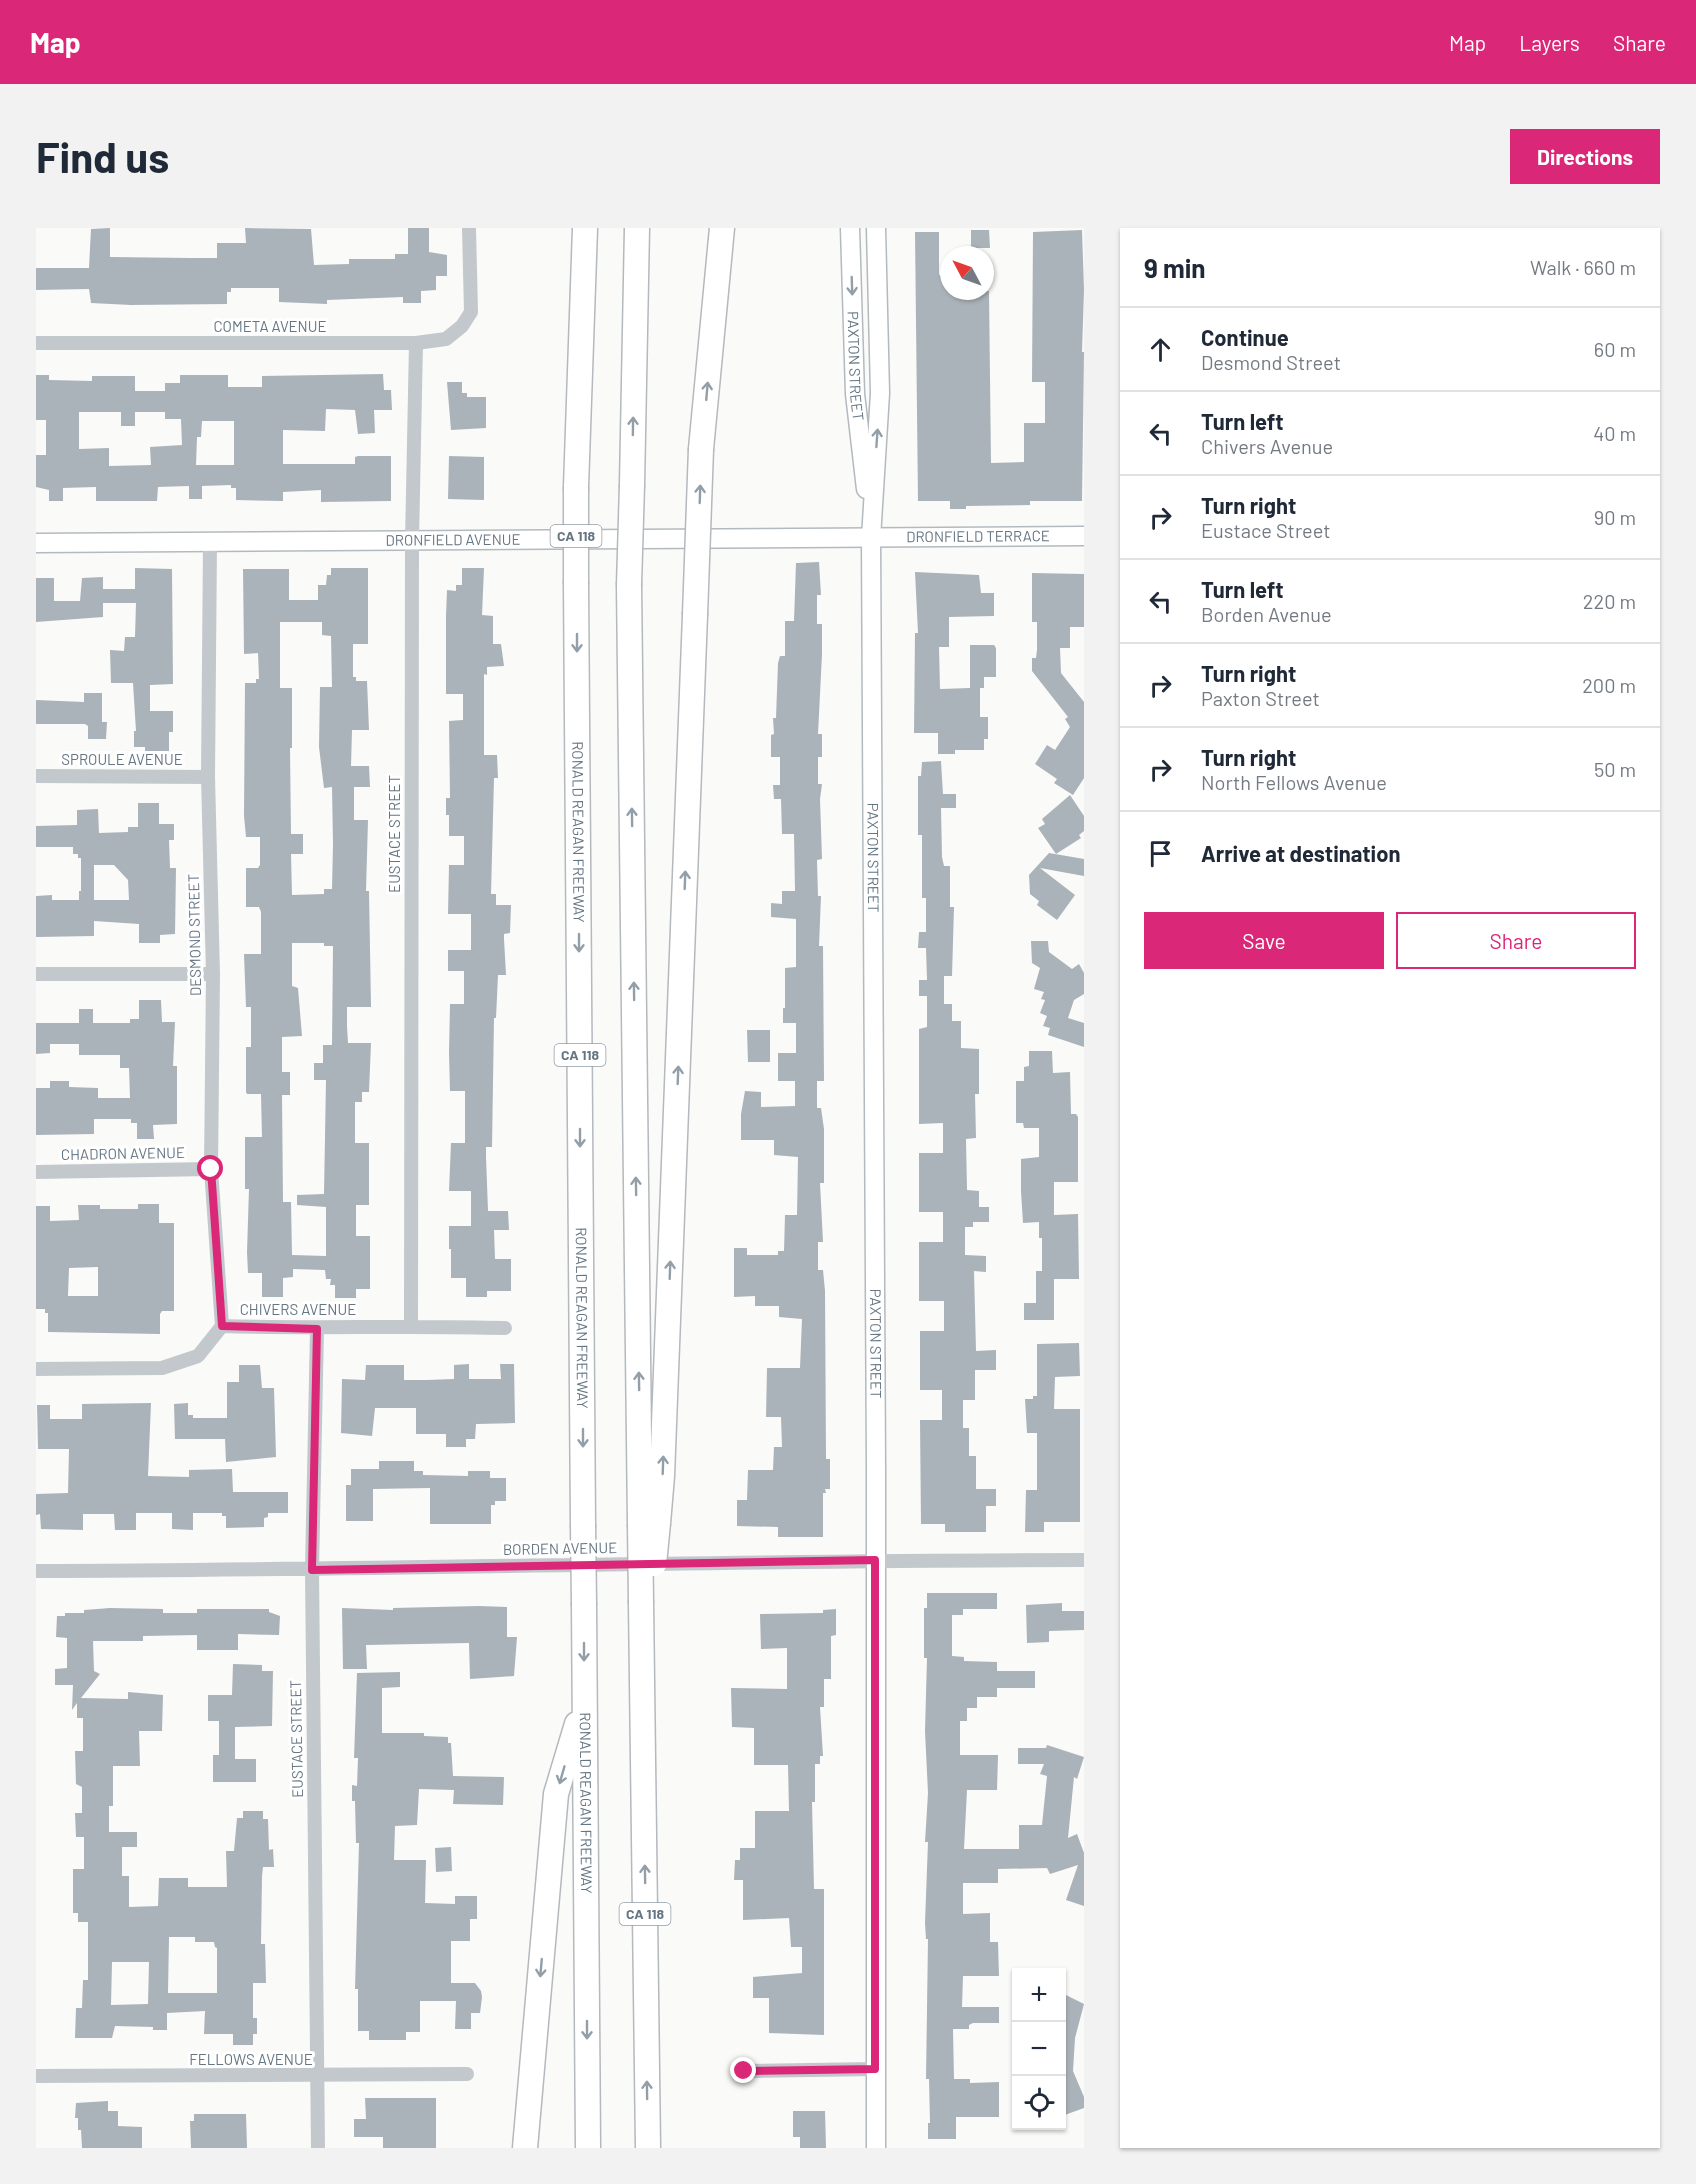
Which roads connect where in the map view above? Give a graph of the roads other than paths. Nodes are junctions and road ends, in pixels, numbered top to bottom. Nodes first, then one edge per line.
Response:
1 (469, 228) edge
2 (567, 228) edge
3 (585, 228) edge
4 (637, 228) edge
5 (722, 228) edge
6 (850, 228) edge
7 (876, 228) edge
8 (36, 343) edge
9 (416, 343) junction
10 (576, 488) junction
11 (1084, 536) edge
12 (871, 538) junction
13 (412, 541) junction
14 (210, 542) junction
15 (36, 543) edge
16 (36, 776) edge
17 (208, 777) junction
18 (36, 974) edge
19 (213, 974) junction
20 (211, 1169) junction
21 (36, 1172) edge
22 (411, 1325) junction
23 (222, 1326) junction
24 (505, 1328) dead end
25 (317, 1329) junction
26 (36, 1369) edge
27 (649, 1523) junction
28 (875, 1560) junction
29 (1084, 1560) edge
30 (312, 1570) junction
31 (36, 1571) edge
32 (584, 1699) junction
33 (875, 2069) junction
34 (744, 2071) dead end
35 (467, 2074) dead end
36 (36, 2076) edge
37 (318, 2076) junction
38 (318, 2148) edge
39 (525, 2148) edge
40 (588, 2148) edge
41 (648, 2148) edge
42 (876, 2148) edge

1 - 9 street, COMETA AVENUE
2 - 10 highway
3 - 10 highway
27 -> 4 highway, bridge
27 -> 5 highway, bridge
6 -> 12 street, PAXTON STREET
12 -> 7 street, PAXTON STREET
8 - 9 street, COMETA AVENUE
9 - 13 street, EUSTACE STREET
10 -> 32 highway, RONALD REAGAN FREEWAY / CA 118, bridge
11 - 12 street, DRONFIELD TERRACE
12 - 13 street, DRONFIELD AVENUE
12 - 28 street, PAXTON STREET
13 - 14 street, DRONFIELD AVENUE
13 - 22 street, EUSTACE STREET
14 - 15 street, DRONFIELD AVENUE
14 - 17 street, DESMOND STREET
16 - 17 street, SPROULE AVENUE
17 - 19 street, DESMOND STREET
18 - 19 street
19 - 20 street, DESMOND STREET
20 - 21 street, CHADRON AVENUE
20 - 23 street, DESMOND STREET
22 - 24 street, CHIVERS AVENUE
22 - 25 street, CHIVERS AVENUE
23 - 25 street, CHIVERS AVENUE
23 - 26 street, CHIVERS AVENUE
25 - 30 street, EUSTACE STREET
41 -> 27 highway, CA 118, bridge
28 - 29 street, BORDEN AVENUE
28 - 30 street, BORDEN AVENUE
28 - 33 street, PAXTON STREET
30 - 31 street, BORDEN AVENUE
30 - 37 street, EUSTACE STREET
32 -> 39 highway
32 -> 40 highway, RONALD REAGAN FREEWAY / CA 118
33 - 34 street
33 - 42 street, PAXTON STREET
35 - 37 street, FELLOWS AVENUE
36 - 37 street, FELLOWS AVENUE
37 - 38 street, EUSTACE STREET

